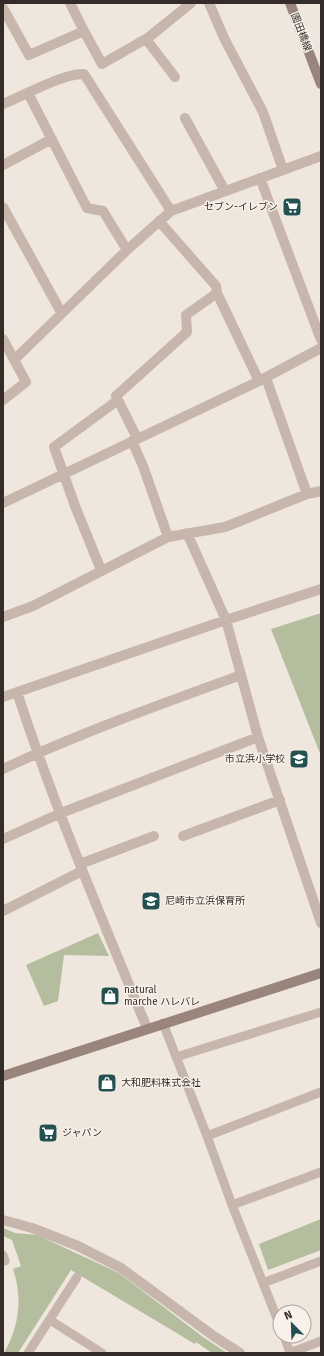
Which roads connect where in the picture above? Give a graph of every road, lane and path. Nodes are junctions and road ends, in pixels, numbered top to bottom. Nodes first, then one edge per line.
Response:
1 (70, 3) edge
2 (191, 3) edge
3 (209, 3) edge
4 (290, 3) edge
5 (3, 8) edge
6 (84, 31) junction
7 (146, 39) junction
8 (175, 77) dead end
9 (321, 84) edge
10 (28, 93) junction
11 (3, 104) edge
12 (185, 118) dead end
13 (52, 139) junction
14 (321, 156) edge
15 (3, 165) edge
16 (283, 170) junction
17 (260, 178) junction
18 (225, 191) junction
19 (3, 207) edge
20 (171, 211) junction
21 (159, 221) junction
22 (126, 250) junction
23 (217, 293) junction
24 (61, 312) junction
25 (3, 338) edge
26 (321, 340) edge
27 (321, 348) edge
28 (14, 360) junction
29 (262, 380) junction
30 (3, 400) edge
31 (118, 400) junction
32 (135, 440) junction
33 (64, 475) junction
34 (321, 491) edge
35 (307, 494) junction
36 (3, 503) edge
37 (187, 533) junction
38 (168, 538) junction
39 (102, 570) junction
40 (321, 590) edge
41 (3, 617) edge
42 (226, 620) junction
43 (241, 675) junction
44 (17, 692) junction
45 (3, 697) edge
46 (258, 737) junction
47 (37, 753) junction
48 (3, 769) edge
49 (280, 800) junction
50 (61, 813) junction
51 (154, 836) dead end
52 (183, 836) dead end
53 (3, 839) edge
54 (81, 868) junction
55 (3, 911) edge
56 (321, 923) edge
57 (321, 973) edge
58 (321, 1012) edge
59 (163, 1023) junction
60 (148, 1028) junction
61 (176, 1057) junction
62 (3, 1076) edge
63 (321, 1092) edge
64 (207, 1136) junction
65 (321, 1172) edge
66 (232, 1206) junction
67 (3, 1220) edge
68 (321, 1261) edge
69 (76, 1277) dead end
70 (263, 1283) junction
71 (272, 1306) edge
72 (50, 1320) junction
73 (321, 1341) edge
74 (28, 1353) edge
75 (102, 1353) edge
76 (240, 1353) edge
77 (290, 1353) edge

1 - 6 street
2 - 7 street
3 - 16 street
4 - 9 street, 園田橋線
5 - 6 street
6 - 7 street
7 - 8 street
10 - 11 street
10 - 13 street
10 - 20 street
12 - 18 street
13 - 15 street
13 - 22 street
14 - 16 street
16 - 17 street
17 - 18 street
17 - 26 street
18 - 20 street
19 - 24 street
20 - 21 street
21 - 22 street
21 - 23 street
22 - 24 street
23 - 29 street
23 - 31 street
24 - 28 street
25 - 28 street
27 - 29 street
28 - 30 street
29 - 32 street
29 - 35 street
31 - 32 street
31 - 33 street
32 - 33 street
32 - 38 street
33 - 36 street
33 - 39 street
34 - 35 street
35 - 37 street
37 - 38 street
37 - 42 street
38 - 39 street
39 - 41 street
40 - 42 street
42 - 43 street
42 - 44 street
43 - 46 street
43 - 47 street
44 - 45 street
44 - 47 street
46 - 49 street
46 - 50 street
47 - 48 street
47 - 50 street
49 - 52 street
49 - 56 street
50 - 53 street
50 - 54 street
51 - 54 street
54 - 55 street
54 - 60 street
57 - 59 street
58 - 61 lane
59 - 60 street
59 - 61 lane
60 - 62 street
61 - 64 lane
63 - 64 lane
64 - 66 lane
65 - 66 lane
66 - 70 lane
67 - 76 street
68 - 70 lane
69 - 72 lane
70 - 71 lane
72 - 74 lane
72 - 75 lane
73 - 77 lane

